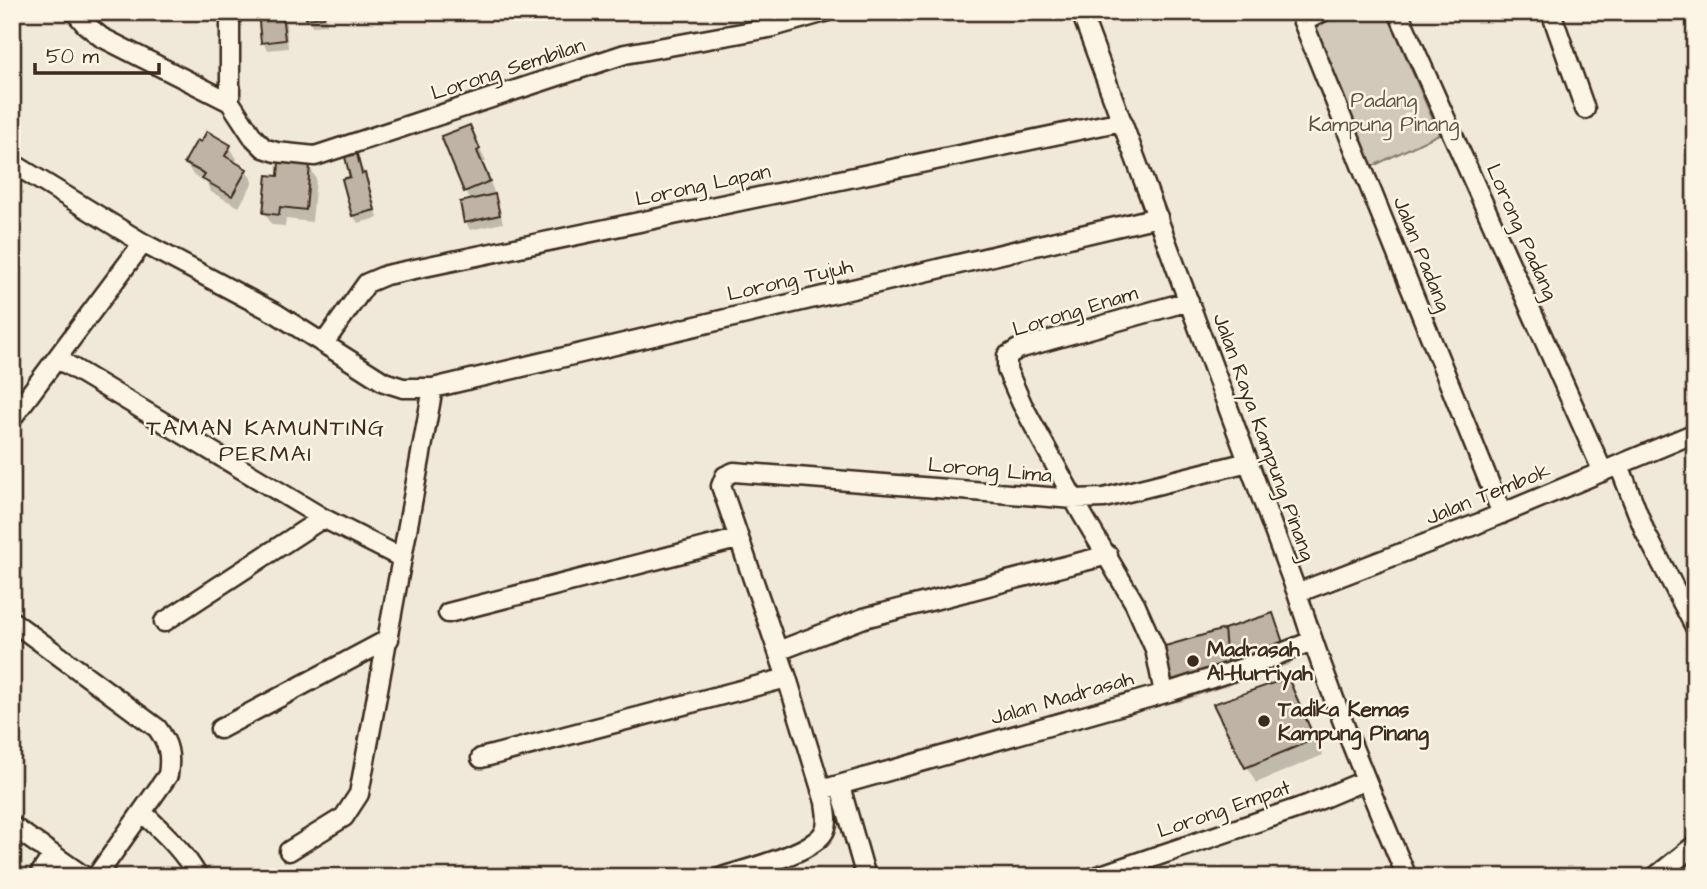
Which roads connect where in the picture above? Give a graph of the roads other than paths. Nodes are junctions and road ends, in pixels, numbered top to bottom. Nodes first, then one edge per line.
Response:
1 (75, 12) edge
2 (230, 12) edge
3 (825, 12) edge
4 (1081, 12) edge
5 (1322, 12) edge
6 (1398, 12) edge
7 (1550, 12) edge
8 (1301, 17) edge
9 (230, 102) junction
10 (1586, 109) dead end
11 (1122, 121) junction
12 (12, 163) edge
13 (1158, 217) junction
14 (143, 243) junction
15 (1189, 301) junction
16 (324, 342) junction
17 (58, 359) junction
18 (433, 388) junction
19 (12, 418) edge
20 (1695, 433) edge
21 (1248, 462) junction
22 (1611, 468) junction
23 (1074, 499) junction
24 (1502, 514) junction
25 (323, 518) junction
26 (737, 539) junction
27 (1108, 555) junction
28 (402, 558) junction
29 (1297, 593) junction
30 (448, 613) dead end
31 (12, 621) edge
32 (164, 622) dead end
33 (1695, 627) edge
34 (389, 639) junction
35 (1312, 641) junction
36 (778, 651) junction
37 (788, 678) junction
38 (1164, 693) junction
39 (219, 729) dead end
40 (481, 758) dead end
41 (1366, 780) junction
42 (840, 786) junction
43 (821, 790) junction
44 (143, 813) junction
45 (12, 826) edge
46 (1695, 845) edge
47 (289, 850) dead end
48 (52, 856) junction
49 (38, 877) edge
50 (85, 877) edge
51 (96, 877) edge
52 (198, 877) edge
53 (722, 877) edge
54 (866, 877) edge
55 (1095, 877) edge
56 (1407, 877) edge
57 (1655, 877) edge

1 - 9 street
2 - 9 street
3 - 9 street, Lorong Sembilan
4 - 11 street, Jalan Raya Kampung Pinang
5 - 8 street
6 - 22 street, Lorong Padang
7 - 10 street
8 - 24 street, Jalan Padang
11 - 13 street, Jalan Raya Kampung Pinang
11 - 16 street, Lorong Lapan
12 - 14 street, Lorong Tujuh
13 - 15 street, Jalan Raya Kampung Pinang
13 - 18 street, Lorong Tujuh
14 - 16 street, Lorong Tujuh
14 - 17 street
15 - 21 street, Jalan Raya Kampung Pinang
15 - 23 street, Lorong Enam
16 - 18 street, Lorong Tujuh
17 - 19 street
17 - 25 street
18 - 28 street
20 - 22 street, Jalan Tembok
21 - 23 street, Lorong Lima
21 - 29 street, Jalan Raya Kampung Pinang
22 - 24 street, Jalan Tembok
22 - 33 street, Lorong Padang
23 - 26 street, Lorong Lima
23 - 27 street
24 - 29 street, Jalan Tembok
25 - 28 street
25 - 32 street
26 - 30 street
26 - 36 street
27 - 36 street
27 - 38 street
28 - 34 street
29 - 35 street, Jalan Raya Kampung Pinang
31 - 44 street
34 - 39 street
34 - 47 street
35 - 38 street, Jalan Madrasah
35 - 41 street, Jalan Raya Kampung Pinang
36 - 37 street
37 - 40 street
37 - 43 street
38 - 42 street, Jalan Madrasah
41 - 55 street, Lorong Empat
41 - 56 street, Jalan Raya Kampung Pinang
42 - 43 street, Jalan Madrasah
42 - 54 street
43 - 53 street
44 - 51 street
44 - 52 street
45 - 48 street
46 - 57 street
48 - 49 street
48 - 50 street

